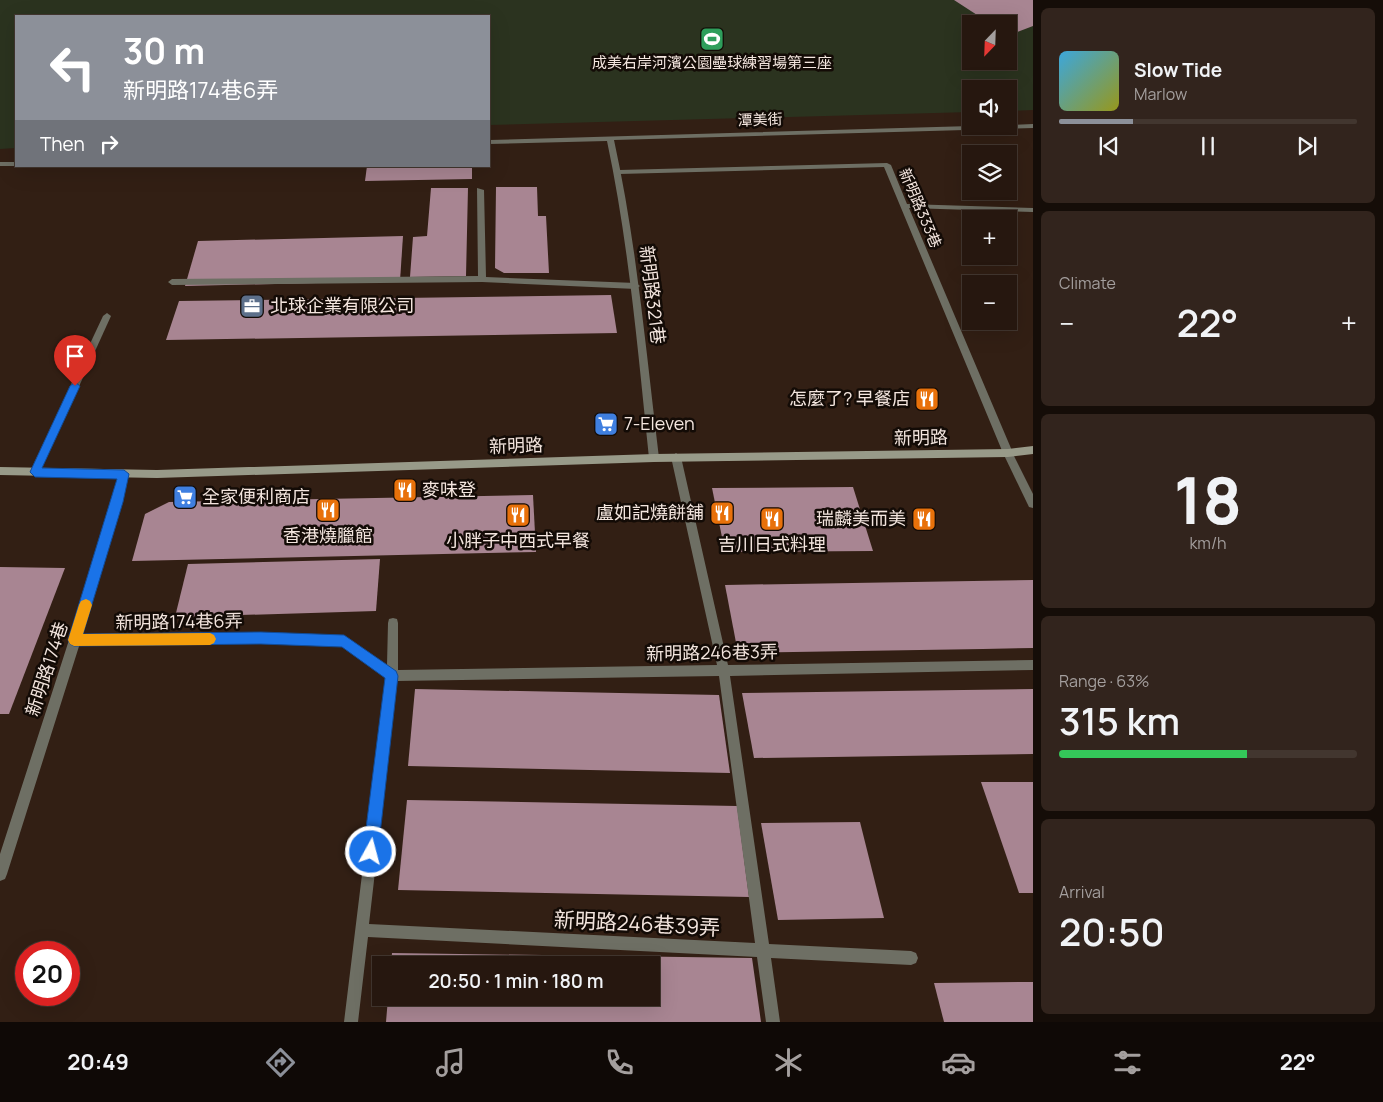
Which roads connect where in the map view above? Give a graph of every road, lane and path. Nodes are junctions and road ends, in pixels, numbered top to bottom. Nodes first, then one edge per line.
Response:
1 (1033, 126) edge
2 (610, 138) junction
3 (490, 142) edge
4 (0, 164) edge
5 (15, 164) edge
6 (618, 172) junction
7 (480, 190) dead end
8 (904, 206) junction
9 (1033, 210) edge
10 (482, 279) junction
11 (172, 282) dead end
12 (636, 286) junction
13 (107, 316) dead end
14 (1033, 450) edge
15 (1008, 453) junction
16 (676, 457) junction
17 (654, 458) junction
18 (0, 472) edge
19 (35, 472) junction
20 (124, 474) junction
21 (1033, 504) edge
22 (393, 623) dead end
23 (74, 640) junction
24 (1033, 665) edge
25 (724, 670) junction
26 (392, 676) junction
27 (0, 874) edge
28 (362, 930) junction
29 (763, 950) junction
30 (911, 958) dead end
31 (350, 1022) edge
32 (773, 1022) edge

1 - 2 street, 潭美街
2 - 3 street, 潭美街
2 - 6 street, 新明路321巷
4 - 5 street
6 - 8 street, 新明路333巷
6 - 12 street, 新明路321巷
7 - 10 street
8 - 9 street
8 - 15 street, 新明路333巷
10 - 11 street
10 - 12 street
12 - 17 street, 新明路321巷
13 - 19 street
14 - 15 street, 新明路
15 - 16 street, 新明路
15 - 21 street, 新明路333巷
16 - 17 street, 新明路
16 - 25 street
17 - 20 street, 新明路
18 - 19 street, 新明路
19 - 20 street, 新明路
20 - 23 street, 新明路174巷
22 - 26 street
23 - 26 street, 新明路174巷6弄
23 - 27 street, 新明路174巷
24 - 25 street, 新明路246巷3弄
25 - 26 street, 新明路246巷3弄
25 - 29 street
26 - 28 street
28 - 29 street, 新明路246巷39弄
28 - 31 street
29 - 30 street, 新明路246巷39弄
29 - 32 street

